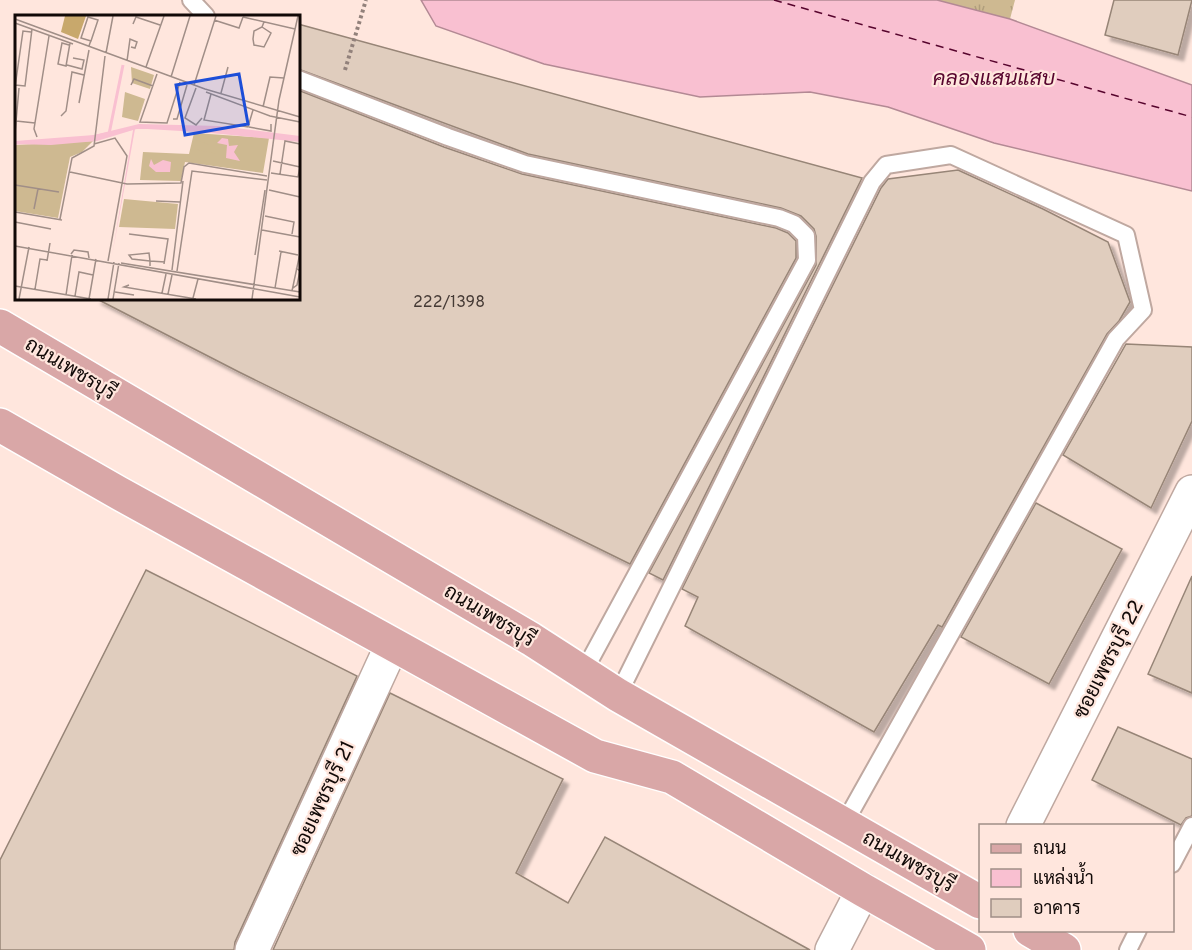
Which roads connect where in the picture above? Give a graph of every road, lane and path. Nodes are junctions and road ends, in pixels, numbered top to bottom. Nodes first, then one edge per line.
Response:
1 (190, 0) edge
2 (366, 1) edge
3 (205, 15) edge
4 (300, 79) edge
5 (338, 94) junction
6 (0, 326) edge
7 (0, 425) edge
8 (1192, 492) edge
9 (392, 645) junction
10 (583, 673) junction
11 (618, 695) junction
12 (844, 824) junction
13 (1024, 824) edge
14 (1192, 826) edge
15 (1174, 862) edge
16 (863, 890) junction
17 (979, 901) edge
18 (1033, 932) edge
19 (1137, 932) edge
20 (252, 950) edge
21 (832, 950) edge
22 (969, 950) edge
23 (1064, 950) edge
24 (1128, 950) edge

1 - 3 lane
2 - 5 path
4 - 5 lane
5 - 10 lane
6 - 10 main road, ถนนเพชรบุรี
7 - 9 main road
8 - 13 street, ซอยเพชรบุรี 22
9 - 16 main road
9 - 20 street, ซอยเพชรบุรี 21
10 - 11 main road, ถนนเพชรบุรี
11 - 12 main road, ถนนเพชรบุรี
11 - 12 lane
12 - 17 main road, ถนนเพชรบุรี
14 - 15 lane
16 - 21 street
16 - 22 main road
18 - 23 main road
19 - 24 lane

